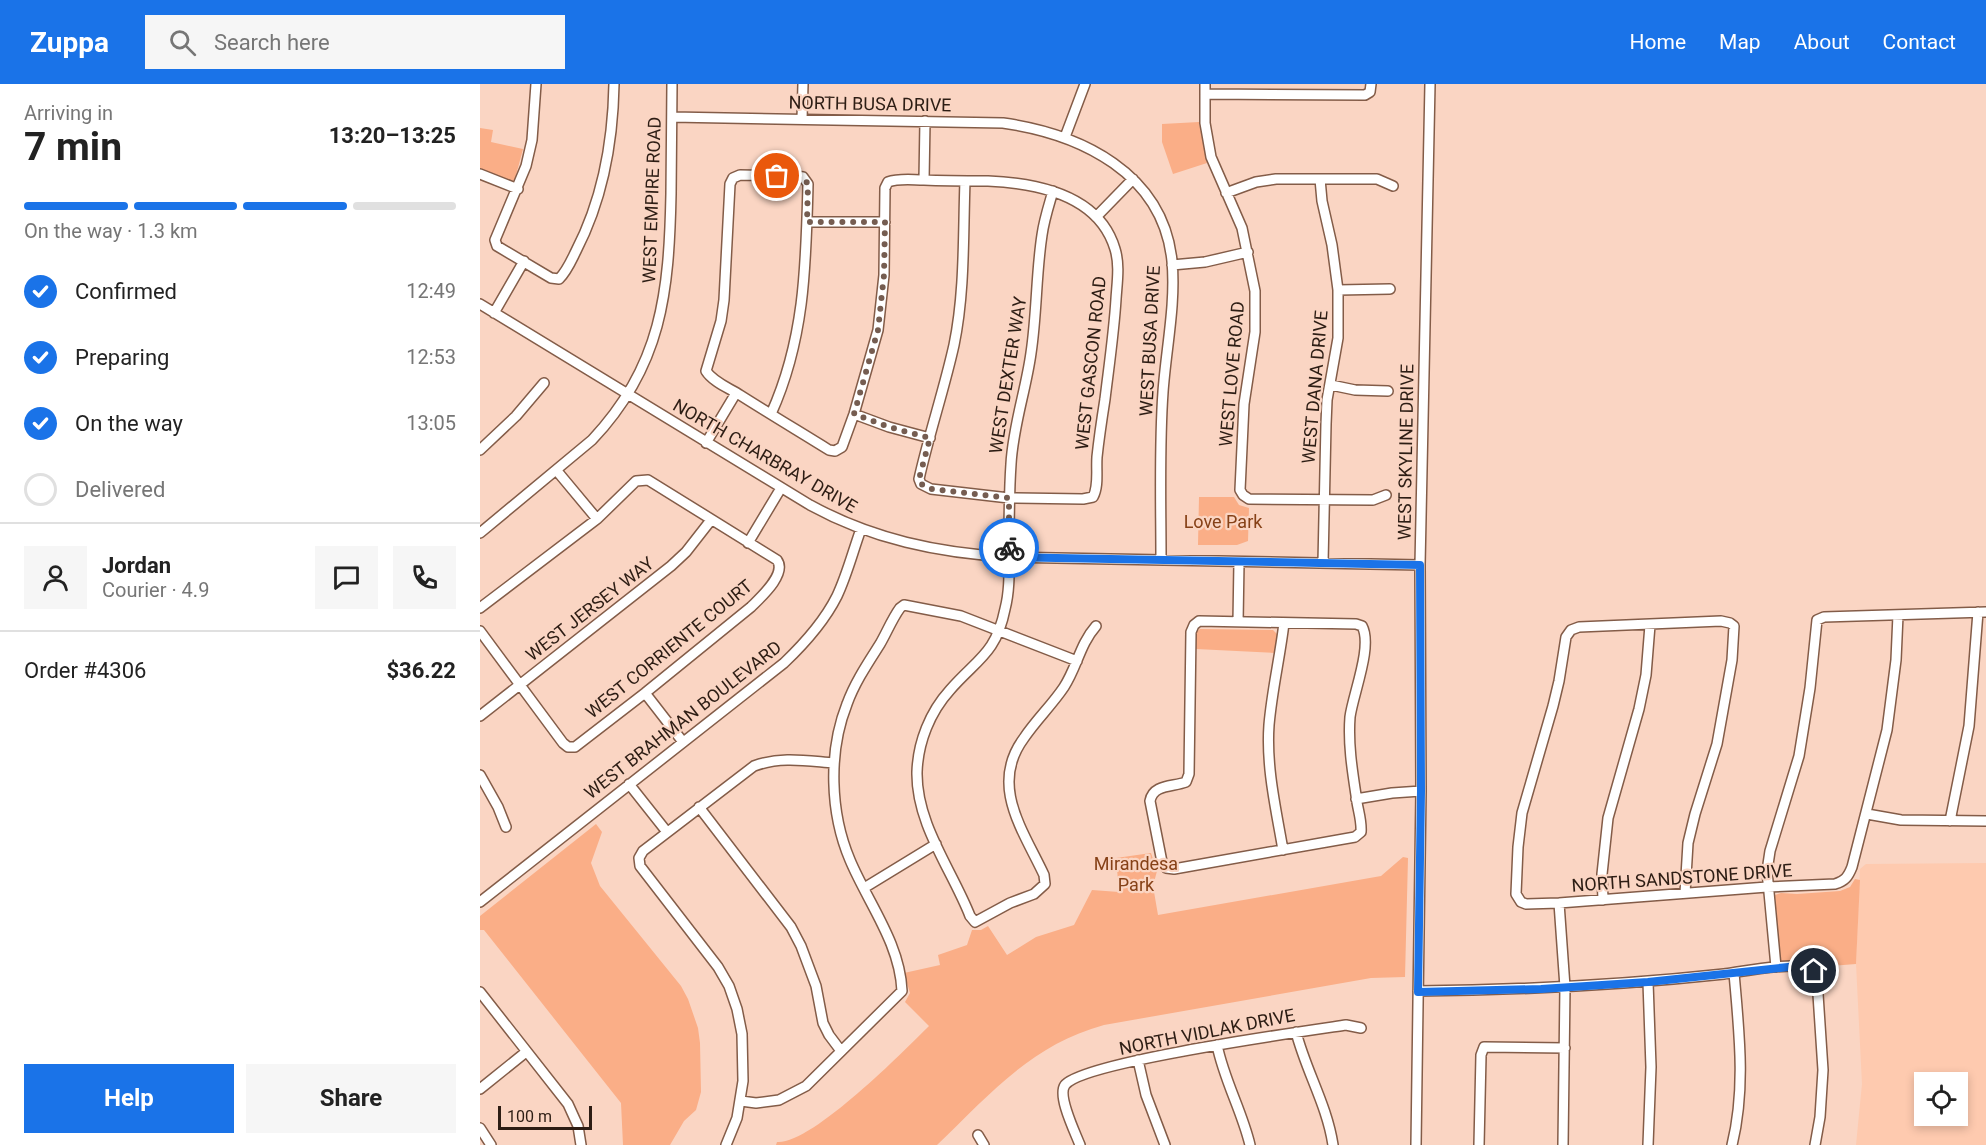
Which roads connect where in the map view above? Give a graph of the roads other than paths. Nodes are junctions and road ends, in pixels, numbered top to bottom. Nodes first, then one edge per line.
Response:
1 (536, 84) edge
2 (614, 84) edge
3 (672, 84) edge
4 (803, 84) edge
5 (1085, 84) edge
6 (1289, 84) edge
7 (1430, 84) edge
8 (1371, 88) edge
9 (1205, 89) edge
10 (1288, 95) junction
11 (672, 117) junction
12 (802, 119) junction
13 (926, 121) junction
14 (1065, 137) junction
15 (480, 174) edge
16 (1132, 179) junction
17 (1320, 179) junction
18 (924, 180) junction
19 (964, 181) junction
20 (1393, 186) dead end
21 (518, 189) junction
22 (1053, 191) junction
23 (1226, 193) junction
24 (1096, 217) junction
25 (807, 222) junction
26 (885, 222) junction
27 (1248, 252) junction
28 (524, 261) junction
29 (1172, 266) junction
30 (1390, 289) dead end
31 (1338, 290) junction
32 (480, 304) edge
33 (494, 313) junction
34 (544, 383) dead end
35 (1331, 385) junction
36 (1388, 391) dead end
37 (736, 393) junction
38 (627, 395) junction
39 (771, 414) junction
40 (854, 414) junction
41 (930, 438) junction
42 (706, 443) junction
43 (480, 450) edge
44 (557, 471) junction
45 (781, 488) junction
46 (1386, 495) dead end
47 (1009, 498) junction
48 (1324, 500) junction
49 (597, 519) junction
50 (711, 520) junction
51 (861, 529) junction
52 (480, 533) edge
53 (748, 543) junction
54 (1009, 557) junction
55 (1161, 560) junction
56 (1239, 562) junction
57 (1323, 563) junction
58 (1420, 565) junction
59 (480, 609) edge
60 (1982, 612) edge
61 (1898, 615) junction
62 (1238, 622) junction
63 (1284, 623) junction
64 (1650, 625) junction
65 (1096, 626) dead end
66 (999, 629) junction
67 (480, 631) edge
68 (1077, 661) junction
69 (520, 685) junction
70 (645, 693) junction
71 (480, 716) edge
72 (683, 742) junction
73 (834, 763) junction
74 (480, 775) edge
75 (629, 784) junction
76 (1421, 791) junction
77 (1356, 799) junction
78 (699, 807) junction
79 (1867, 814) junction
80 (1950, 821) junction
81 (1986, 821) edge
82 (506, 827) dead end
83 (667, 832) junction
84 (936, 844) junction
85 (1283, 850) junction
86 (1767, 887) junction
87 (864, 888) junction
88 (1685, 893) junction
89 (1603, 900) junction
90 (480, 902) edge
91 (1559, 903) junction
92 (1776, 967) junction
93 (1734, 973) junction
94 (1648, 982) junction
95 (1565, 987) junction
96 (480, 992) edge
97 (1418, 992) junction
98 (1360, 1028) dead end
99 (1296, 1032) junction
100 (1217, 1046) junction
101 (1565, 1048) junction
102 (841, 1051) junction
103 (526, 1052) junction
104 (1138, 1060) junction
105 (480, 1089) edge
106 (741, 1101) junction
107 (480, 1128) edge
108 (978, 1135) dead end
109 (491, 1145) edge
110 (581, 1145) edge
111 (726, 1145) edge
112 (984, 1145) edge
113 (1080, 1145) edge
114 (1165, 1145) edge
115 (1250, 1145) edge
116 (1333, 1145) edge
117 (1416, 1145) edge
118 (1479, 1145) edge
119 (1563, 1145) edge
120 (1648, 1145) edge
121 (1732, 1145) edge
122 (1815, 1145) edge

1 - 21 street
2 - 28 street
3 - 11 street, WEST EMPIRE ROAD
4 - 12 street
5 - 14 street
6 - 10 street
7 - 58 street, WEST SKYLINE DRIVE
8 - 10 street
9 - 10 street
9 - 23 street, WEST LOVE ROAD
11 - 12 street, NORTH BUSA DRIVE
11 - 38 street, WEST EMPIRE ROAD
12 - 13 street, NORTH BUSA DRIVE
13 - 14 street, NORTH BUSA DRIVE
13 - 18 street
14 - 16 street, WEST BUSA DRIVE
15 - 21 street
16 - 24 street
16 - 29 street, WEST BUSA DRIVE
17 - 20 street
17 - 23 street
17 - 31 street, WEST DANA DRIVE
18 - 19 street
18 - 26 street
19 - 22 street
19 - 41 street
21 - 28 street
22 - 24 street
22 - 47 street, WEST DEXTER WAY
23 - 27 street, WEST LOVE ROAD
24 - 47 street, WEST GASCON ROAD
25 - 26 street
25 - 37 street
25 - 39 street
26 - 40 street
27 - 29 street
27 - 48 street, WEST LOVE ROAD
28 - 33 street
29 - 55 street, WEST BUSA DRIVE
30 - 31 street
31 - 35 street, WEST DANA DRIVE
32 - 33 street, NORTH CHARBRAY DRIVE
33 - 38 street, NORTH CHARBRAY DRIVE
34 - 43 street
35 - 36 street
35 - 48 street, WEST DANA DRIVE
37 - 39 street
37 - 42 street
38 - 42 street, NORTH CHARBRAY DRIVE
38 - 44 street, WEST EMPIRE ROAD
39 - 40 street
40 - 41 street
41 - 47 street
42 - 45 street, NORTH CHARBRAY DRIVE
44 - 49 street
44 - 52 street, WEST EMPIRE ROAD
45 - 51 street, NORTH CHARBRAY DRIVE
45 - 53 street
46 - 48 street
47 - 54 street, WEST DEXTER WAY
48 - 57 street, WEST DANA DRIVE
49 - 50 street
49 - 59 street
50 - 53 street
50 - 69 street, WEST JERSEY WAY
51 - 54 street, NORTH CHARBRAY DRIVE
51 - 72 street, WEST BRAHMAN BOULEVARD
53 - 70 street, WEST CORRIENTE COURT
54 - 55 street, NORTH CHARBRAY DRIVE
54 - 66 street, WEST DEXTER WAY
55 - 56 street, NORTH CHARBRAY DRIVE
56 - 57 street, NORTH CHARBRAY DRIVE
56 - 62 street
57 - 58 street, NORTH CHARBRAY DRIVE
58 - 76 street, WEST SKYLINE DRIVE
60 - 61 street
60 - 80 street
61 - 79 street
61 - 86 street
62 - 63 street
62 - 85 street
63 - 77 street
63 - 85 street
64 - 88 street
64 - 89 street
64 - 91 street, NORTH SANDSTONE DRIVE
65 - 68 street
66 - 68 street
66 - 73 street
66 - 84 street, WEST DEXTER WAY
67 - 69 street
68 - 84 street, WEST DEXTER WAY
69 - 70 street, WEST CORRIENTE COURT
69 - 71 street, WEST JERSEY WAY
70 - 72 street
72 - 75 street, WEST BRAHMAN BOULEVARD
73 - 78 street
73 - 87 street
74 - 82 street
75 - 83 street
75 - 90 street, WEST BRAHMAN BOULEVARD
76 - 77 street
76 - 97 street, WEST SKYLINE DRIVE
77 - 85 street
78 - 83 street
78 - 102 street
79 - 80 street
79 - 86 street, NORTH SANDSTONE DRIVE
80 - 81 street
83 - 106 street
84 - 87 street
86 - 88 street, NORTH SANDSTONE DRIVE
86 - 92 street
87 - 102 street
88 - 89 street, NORTH SANDSTONE DRIVE
89 - 91 street, NORTH SANDSTONE DRIVE
91 - 95 street
92 - 93 street
92 - 122 street
93 - 94 street
93 - 121 street
94 - 95 street
94 - 120 street
95 - 97 street
95 - 101 street
96 - 103 street
97 - 117 street, WEST SKYLINE DRIVE
98 - 99 street, NORTH VIDLAK DRIVE
99 - 100 street, NORTH VIDLAK DRIVE
99 - 116 street
100 - 104 street, NORTH VIDLAK DRIVE
100 - 115 street
101 - 118 street
101 - 119 street
102 - 106 street
103 - 105 street
103 - 110 street
104 - 113 street, NORTH VIDLAK DRIVE
104 - 114 street
106 - 111 street
107 - 109 street
108 - 112 street

